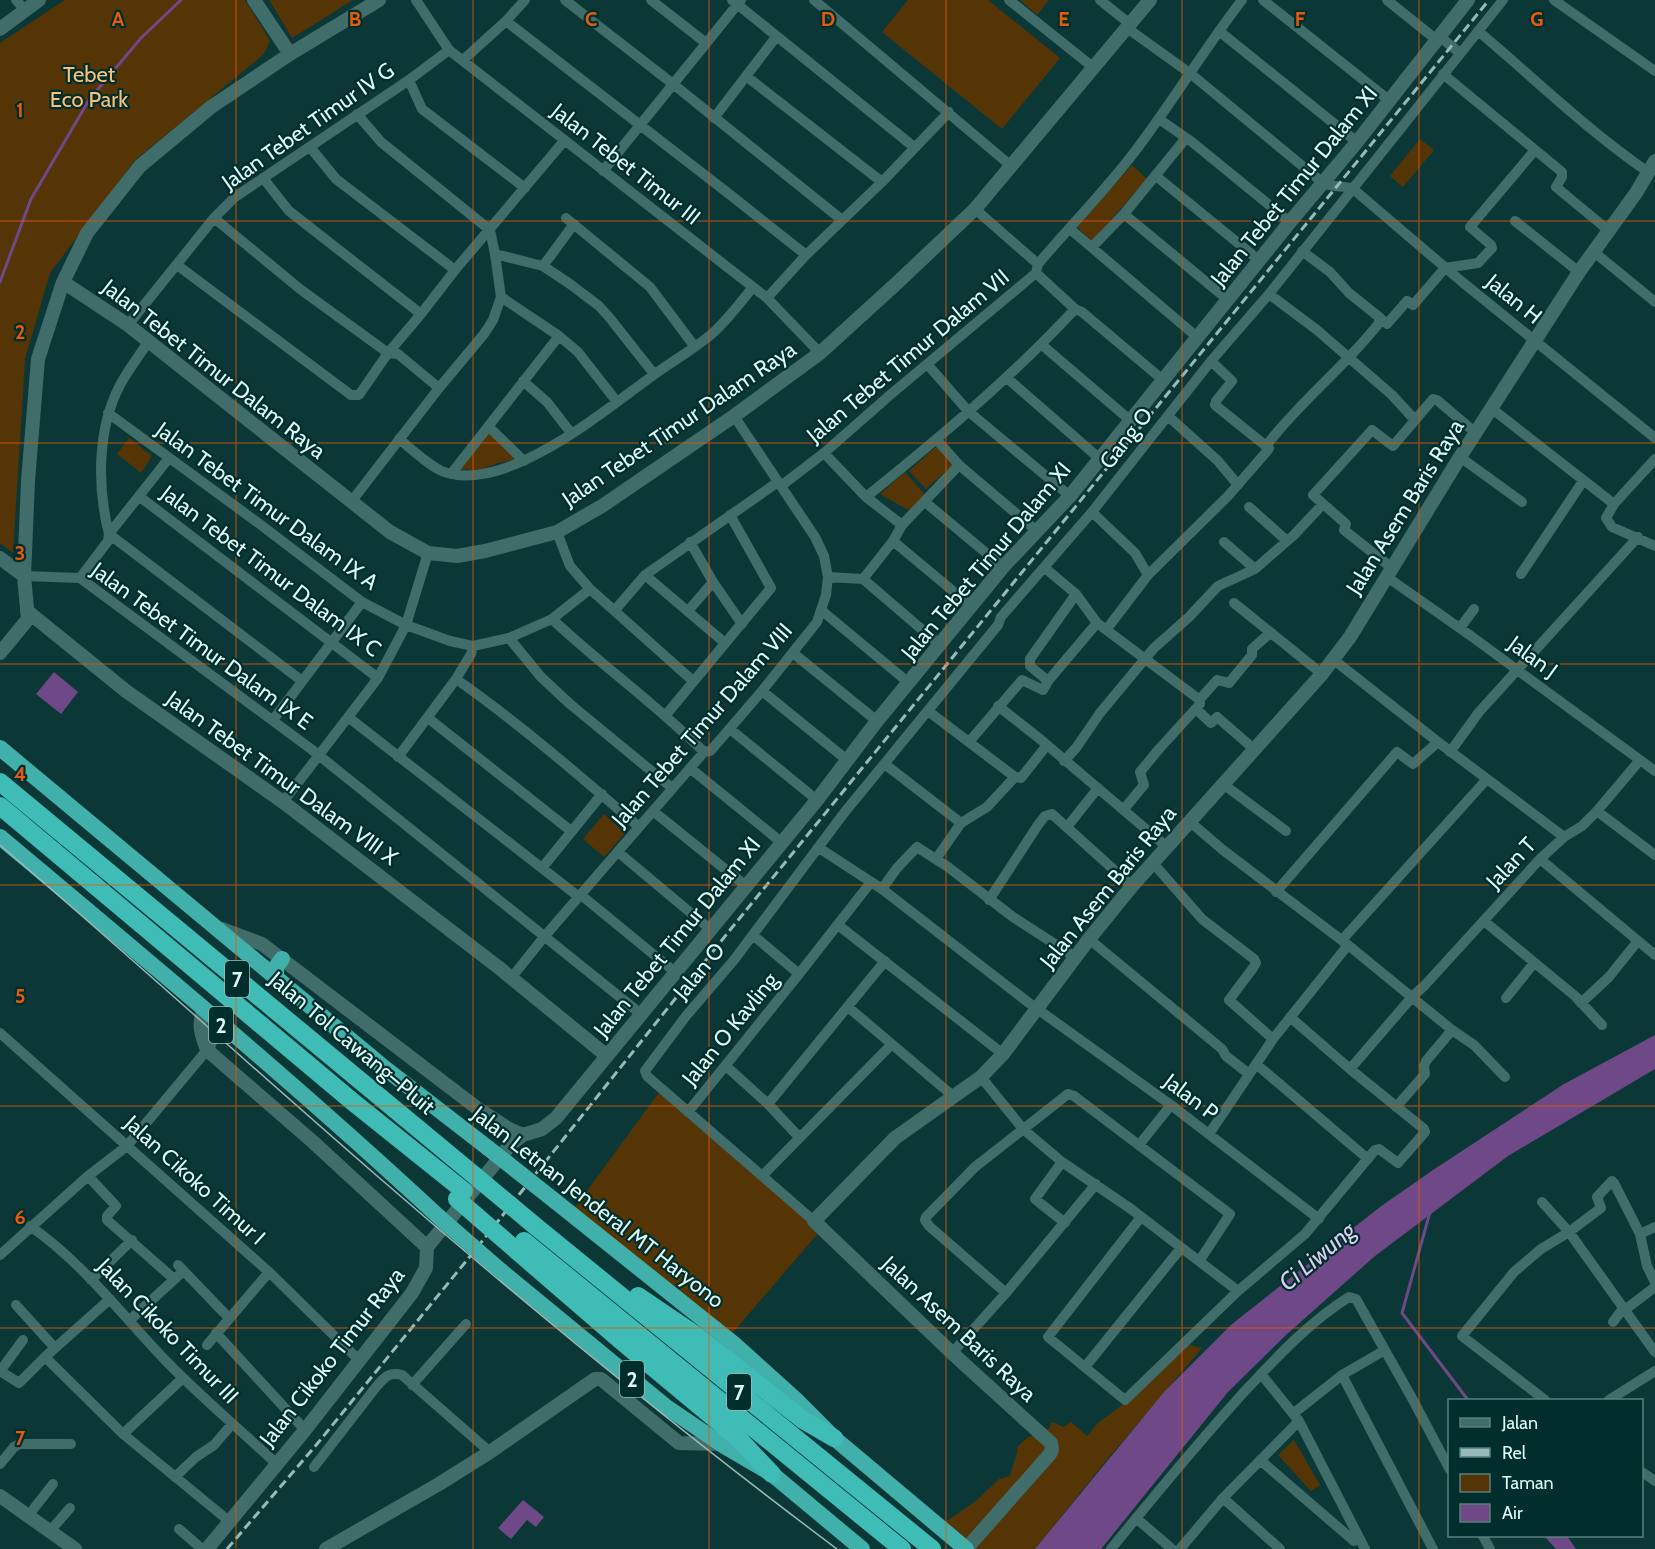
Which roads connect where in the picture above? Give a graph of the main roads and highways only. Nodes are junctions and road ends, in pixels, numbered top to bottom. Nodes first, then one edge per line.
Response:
1 (0, 748) edge
2 (0, 782) edge
3 (0, 806) edge
4 (0, 837) edge
5 (282, 960) road end
6 (276, 978) junction
7 (541, 1230) junction
8 (521, 1246) junction
9 (834, 1438) junction
10 (772, 1474) junction
11 (862, 1549) edge
12 (902, 1549) edge
13 (932, 1549) edge
14 (966, 1549) edge

1 - 6 highway, Jalan Letnan Jenderal MT Haryono
2 - 7 highway, Jalan Tol Cawang–Pluit / 7, bridge
3 - 8 highway, Jalan Tol Cawang–Pluit / 7
4 - 10 highway, 2, bridge
5 - 6 highway
6 - 9 highway, Jalan Letnan Jenderal MT Haryono, bridge
7 - 9 highway
7 - 13 highway, 7
8 - 10 highway
8 - 12 highway, 7
9 - 14 highway, Jalan Letnan Jenderal MT Haryono
10 - 11 highway, 2

